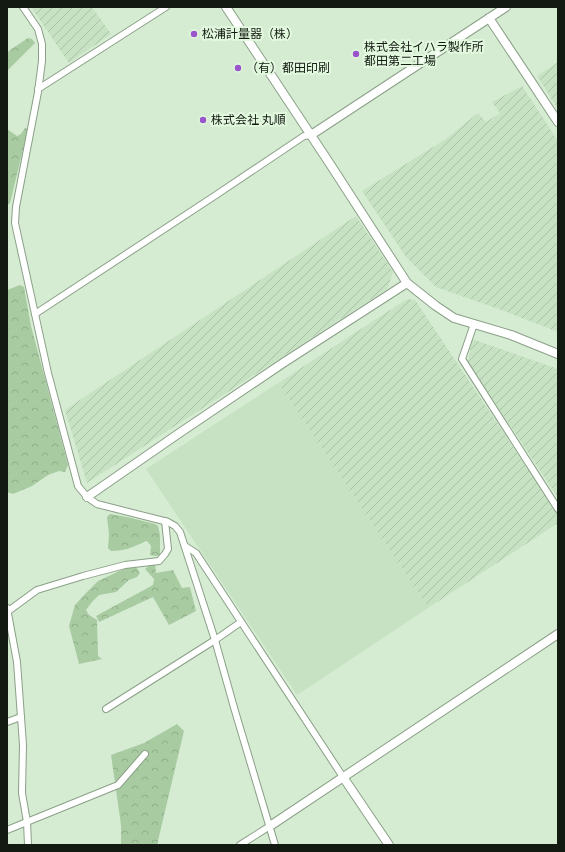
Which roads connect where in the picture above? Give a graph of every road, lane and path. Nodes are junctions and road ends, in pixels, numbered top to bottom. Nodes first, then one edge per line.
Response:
1 (23, 7) edge
2 (166, 7) edge
3 (226, 7) edge
4 (506, 7) edge
5 (489, 18) junction
6 (38, 89) junction
7 (558, 122) edge
8 (311, 135) junction
9 (407, 283) junction
10 (35, 314) junction
11 (474, 324) junction
12 (558, 354) edge
13 (87, 497) junction
14 (558, 509) edge
15 (165, 521) junction
16 (185, 546) junction
17 (7, 610) edge
18 (241, 622) junction
19 (558, 634) edge
20 (215, 640) junction
21 (106, 709) dead end
22 (21, 717) junction
23 (7, 722) edge
24 (145, 754) dead end
25 (343, 777) junction
26 (27, 822) junction
27 (270, 826) junction
28 (7, 830) edge
29 (28, 845) edge
30 (240, 845) edge
31 (275, 845) edge
32 (389, 845) edge

1 - 6 street
2 - 6 street
3 - 8 street
4 - 5 street
5 - 7 street
5 - 8 street
6 - 10 street
8 - 9 street
8 - 10 street
9 - 11 street
9 - 13 street
10 - 13 street
11 - 12 street
11 - 14 street
13 - 15 street
15 - 16 street
15 - 17 street
16 - 18 street
16 - 20 street
17 - 22 street
18 - 20 street
18 - 25 street
19 - 25 street
20 - 21 street
20 - 27 street
22 - 23 street
22 - 26 street
24 - 26 street
25 - 27 street
25 - 32 street
26 - 28 street
26 - 29 street
27 - 30 street
27 - 31 street

